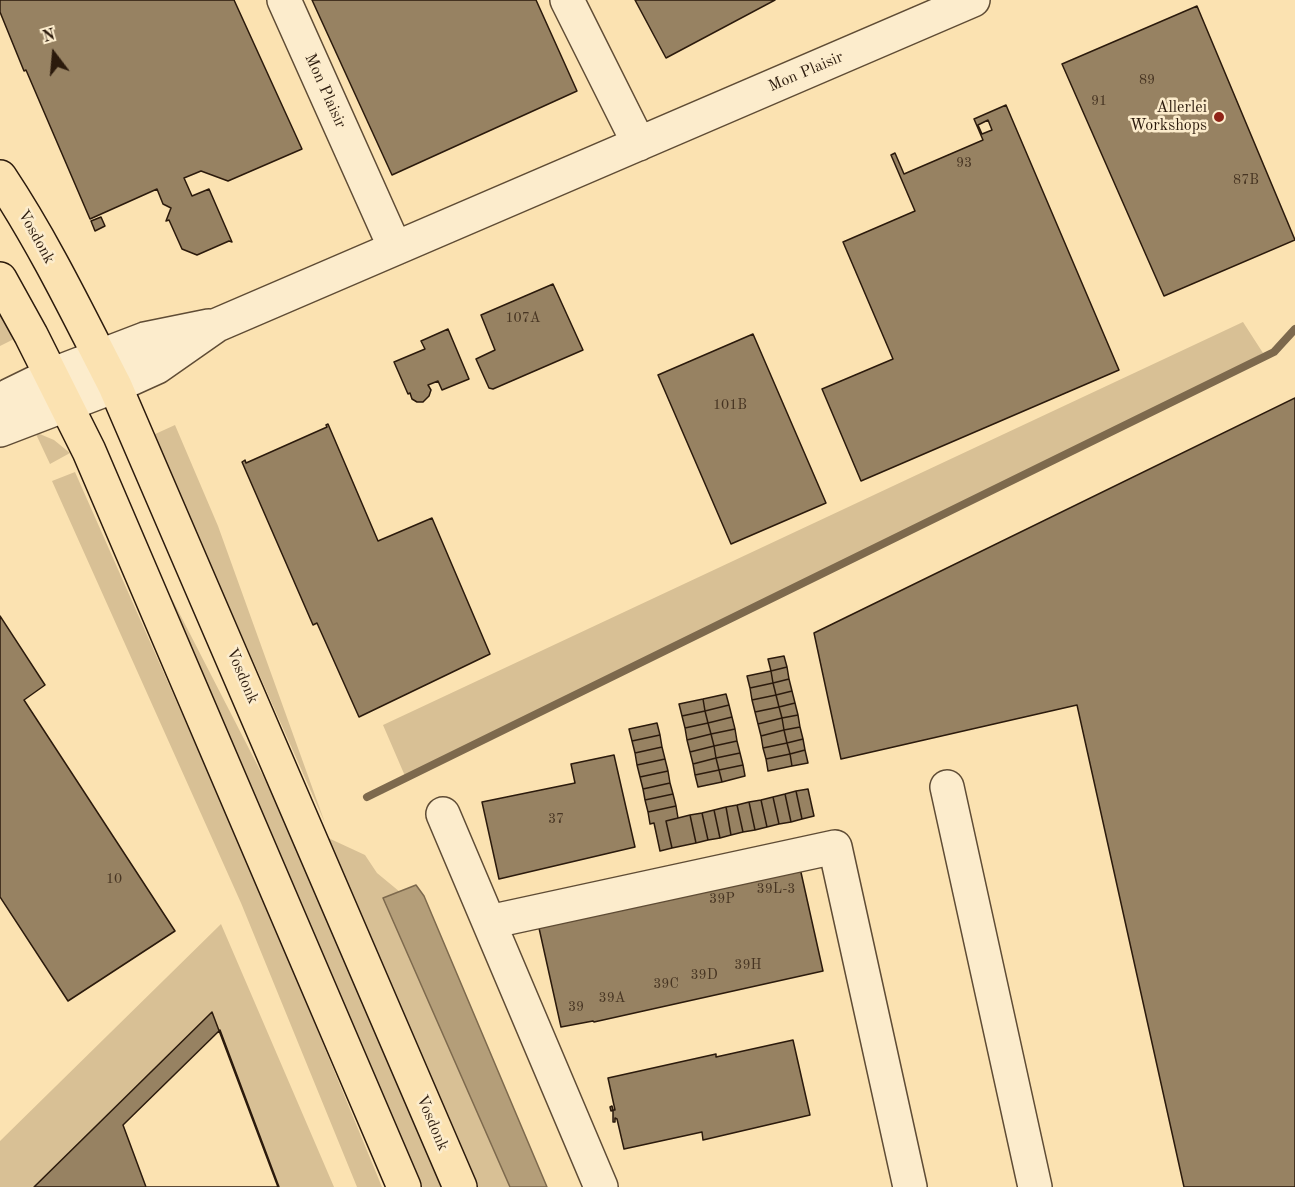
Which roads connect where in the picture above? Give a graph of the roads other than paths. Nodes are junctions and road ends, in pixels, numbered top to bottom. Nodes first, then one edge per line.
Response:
1 (284, 0) edge
2 (567, 0) edge
3 (973, 0) edge
4 (639, 144) junction
5 (0, 177) edge
6 (395, 248) junction
7 (0, 279) edge
8 (217, 325) junction
9 (100, 356) junction
10 (51, 375) junction
11 (115, 386) junction
12 (0, 404) edge
13 (66, 405) junction
14 (0, 430) edge
15 (947, 787) dead end
16 (444, 814) dead end
17 (489, 922) junction
18 (404, 1187) edge
19 (460, 1187) edge
20 (601, 1187) edge
21 (910, 1187) edge
22 (1035, 1187) edge

1 - 6 street, Mon Plaisir
2 - 4 street
3 - 4 street, Mon Plaisir
4 - 6 street, Mon Plaisir
5 - 9 main road, Vosdonk
6 - 8 street, Mon Plaisir
7 - 10 main road
8 - 9 street, Mon Plaisir
8 - 11 street, Mon Plaisir
9 - 10 street, Mon Plaisir
9 - 11 main road, Vosdonk
10 - 12 street, Mon Plaisir
10 - 13 main road
11 - 13 street, Mon Plaisir
11 - 19 main road, Vosdonk
13 - 14 street, Mon Plaisir
13 - 18 main road
15 - 22 street
16 - 17 street
17 - 20 street
17 - 21 street

